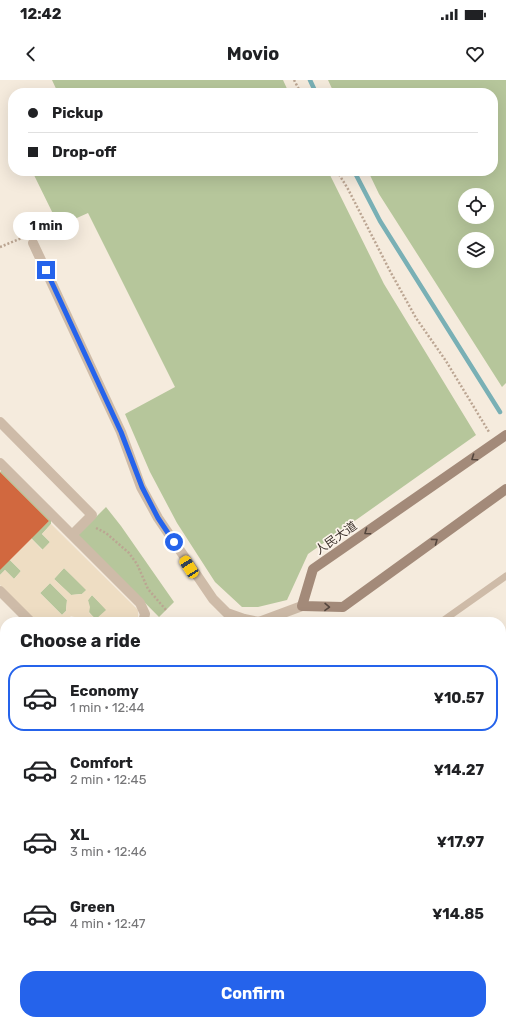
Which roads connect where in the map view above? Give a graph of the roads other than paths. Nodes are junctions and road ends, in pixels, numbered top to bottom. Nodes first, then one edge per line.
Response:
1 (33, 243) road end
2 (0, 422) edge
3 (506, 436) edge
4 (0, 463) edge
5 (506, 489) edge
6 (72, 535) junction
7 (506, 576) edge
8 (0, 591) edge
9 (302, 606) junction
10 (26, 617) edge
11 (144, 617) edge
12 (238, 617) edge
13 (272, 617) edge
14 (286, 617) edge
15 (448, 617) edge

1 - 12 street
2 - 6 street
3 -> 9 street, 人民大道
4 - 6 street
9 -> 5 street
6 - 11 street
7 - 15 lane
8 - 10 street
9 - 13 street
9 - 14 street

